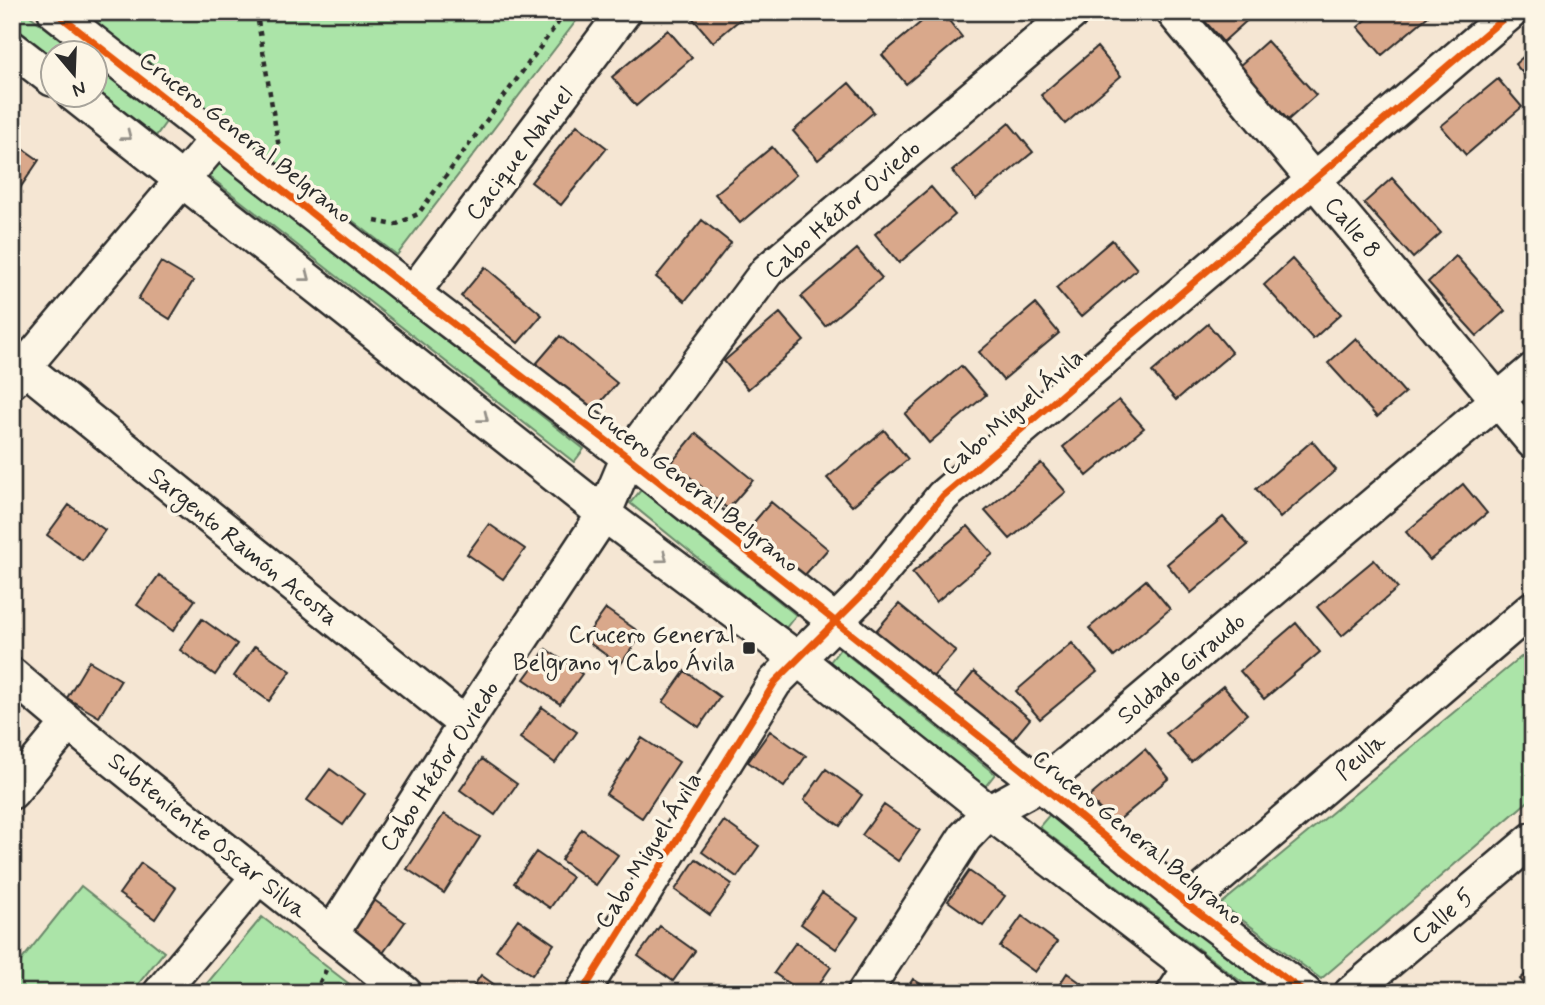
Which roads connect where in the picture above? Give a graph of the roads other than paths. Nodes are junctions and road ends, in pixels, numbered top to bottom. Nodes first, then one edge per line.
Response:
1 (55, 12) edge
2 (624, 12) edge
3 (1073, 12) edge
4 (1173, 12) edge
5 (1511, 12) edge
6 (12, 48) edge
7 (38, 68) edge
8 (91, 108) edge
9 (217, 139) junction
10 (182, 179) junction
11 (1313, 180) junction
12 (414, 293) junction
13 (1533, 370) edge
14 (18, 374) edge
15 (1497, 401) junction
16 (1533, 442) edge
17 (628, 457) junction
18 (604, 514) junction
19 (1533, 608) edge
20 (835, 623) junction
21 (799, 660) junction
22 (12, 675) edge
23 (68, 723) junction
24 (464, 724) junction
25 (1040, 784) junction
26 (12, 792) edge
27 (989, 812) junction
28 (1533, 839) edge
29 (258, 877) junction
30 (1187, 904) junction
31 (332, 933) junction
32 (1183, 980) edge
33 (160, 993) edge
34 (405, 993) edge
35 (582, 993) edge
36 (864, 993) edge
37 (1224, 993) edge
38 (1305, 993) edge
39 (1352, 993) edge

1 - 9 street, Crucero General Belgrano
2 - 12 street, Cacique Nahuel
3 - 17 street, Cabo Héctor Oviedo
4 - 11 street, Calle 8
5 - 11 street, Cabo Miguel Ávila
6 - 7 street
8 -> 10 street
9 - 10 street
9 - 12 street, Crucero General Belgrano
10 - 14 street
10 -> 18 street
11 - 15 street, Calle 8
11 - 20 street, Cabo Miguel Ávila
12 - 17 street, Crucero General Belgrano
13 - 15 street, Soldado Giraudo
14 - 24 street, Sargento Ramón Acosta
15 - 16 street, Calle 8
15 - 25 street, Soldado Giraudo
17 - 18 street, Cabo Héctor Oviedo
17 - 20 street, Crucero General Belgrano
18 -> 21 street
18 - 24 street, Cabo Héctor Oviedo
19 - 30 street, Peulla
20 - 21 street, Cabo Miguel Ávila
20 - 25 street, Crucero General Belgrano
21 - 27 street
21 - 35 street, Cabo Miguel Ávila
22 - 23 street, Subteniente Oscar Silva
23 - 26 street
23 - 29 street, Subteniente Oscar Silva
24 - 31 street, Cabo Héctor Oviedo
25 - 27 street, Soldado Giraudo
25 - 30 street, Crucero General Belgrano
27 - 32 street
27 - 36 street, Soldado Giraudo
28 - 39 street, Calle 5
29 - 31 street, Subteniente Oscar Silva
29 - 33 street
30 - 38 street, Crucero General Belgrano
31 - 34 street, Subteniente Oscar Silva
32 - 37 street

